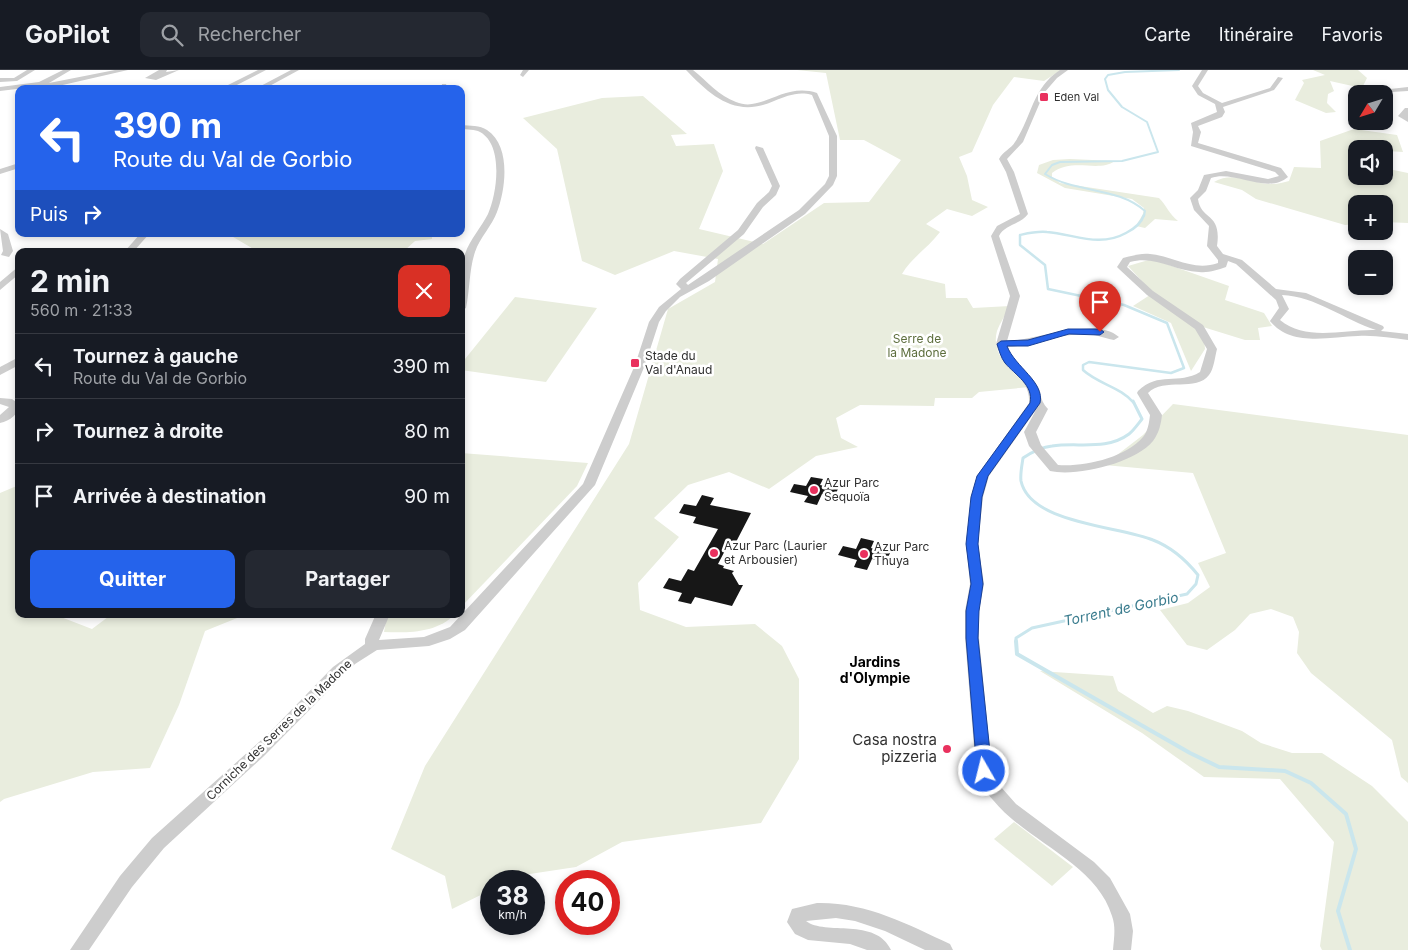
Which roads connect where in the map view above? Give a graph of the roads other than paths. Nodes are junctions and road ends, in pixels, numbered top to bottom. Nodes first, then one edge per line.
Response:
1 (32, 70) edge
2 (68, 70) edge
3 (125, 70) edge
4 (164, 70) edge
5 (176, 70) edge
6 (263, 70) edge
7 (278, 70) edge
8 (296, 70) edge
9 (689, 70) edge
10 (1065, 70) edge
11 (1205, 70) edge
12 (1280, 78) dead end
13 (0, 80) edge
14 (41, 84) junction
15 (33, 85) edge
16 (232, 85) edge
17 (250, 85) edge
18 (266, 85) edge
19 (15, 87) edge
20 (0, 89) edge
21 (1408, 89) edge
22 (1393, 91) edge
23 (1220, 106) junction
24 (1408, 110) edge
25 (1408, 120) edge
26 (465, 127) edge
27 (759, 148) dead end
28 (1242, 152) dead end
29 (15, 161) edge
30 (0, 166) edge
31 (15, 166) edge
32 (1274, 169) junction
33 (0, 172) edge
34 (0, 232) edge
35 (142, 237) edge
36 (132, 248) edge
37 (3, 255) edge
38 (1220, 256) junction
39 (15, 273) edge
40 (465, 281) edge
41 (0, 287) edge
42 (688, 289) junction
43 (1274, 292) junction
44 (1408, 335) edge
45 (1114, 337) dead end
46 (1001, 344) junction
47 (15, 363) edge
48 (0, 372) edge
49 (0, 400) edge
50 (1035, 403) junction
51 (0, 420) edge
52 (381, 618) edge
53 (372, 646) junction
54 (79, 950) edge
55 (882, 950) edge
56 (944, 950) edge
57 (1122, 950) edge

1 - 13 street
2 - 14 street
3 - 14 street
4 - 5 street
6 - 16 street
7 - 17 street
8 - 18 street
9 - 42 street
10 - 46 street
11 - 23 street
12 - 23 street
14 - 15 street
19 - 20 street
21 - 22 street
23 - 32 street
24 - 25 street
26 - 40 street
27 - 42 street
28 - 32 street
29 - 30 street
31 - 33 street
32 - 38 street
34 - 37 street
35 - 36 street
38 - 43 street
38 - 50 street
39 - 41 street
42 - 53 street
43 - 44 street
43 - 44 street
45 - 46 street
46 - 50 street
47 - 48 street
49 - 51 street
50 - 57 street
52 - 53 street
53 - 54 street, Corniche des Serres de la Madone
55 - 56 street

